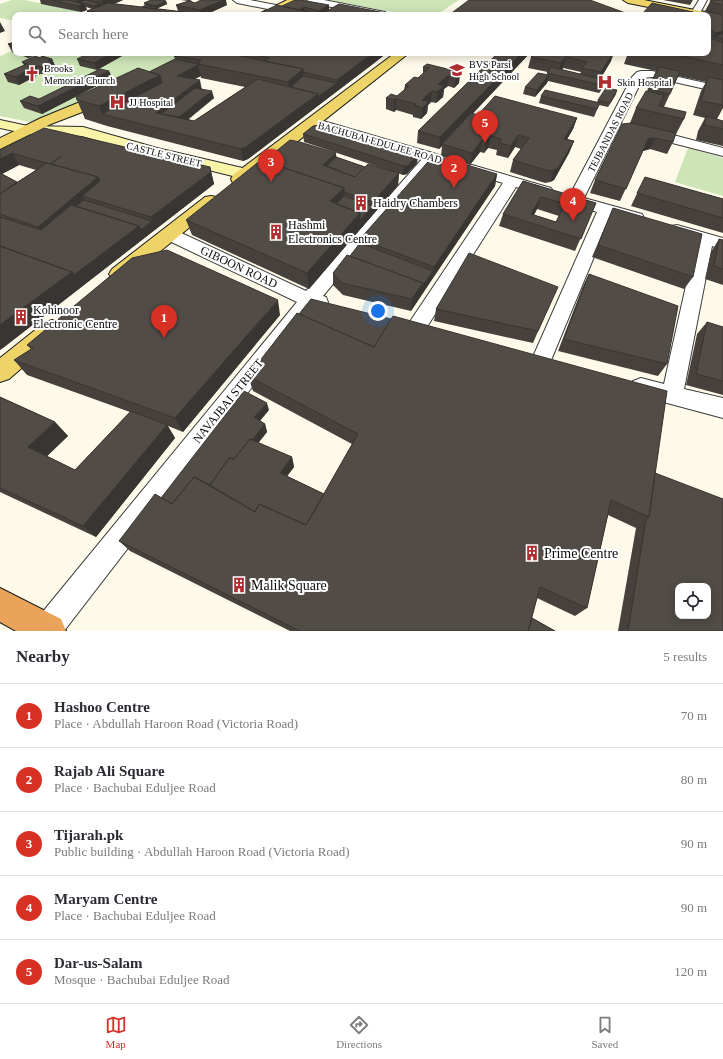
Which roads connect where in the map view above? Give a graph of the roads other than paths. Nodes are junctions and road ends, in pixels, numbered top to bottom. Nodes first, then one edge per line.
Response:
1 (237, 0) edge
2 (311, 0) edge
3 (628, 0) edge
4 (703, 0) edge
5 (292, 1) edge
6 (278, 8) junction
7 (667, 8) junction
8 (271, 12) edge
9 (338, 12) edge
10 (370, 12) edge
11 (634, 12) edge
12 (689, 12) edge
13 (705, 12) edge
14 (399, 56) edge
15 (120, 88) edge
16 (723, 90) edge
17 (3, 118) edge
18 (313, 122) junction
19 (615, 124) junction
20 (53, 125) junction
21 (28, 130) junction
22 (0, 144) edge
23 (154, 152) junction
24 (723, 152) edge
25 (0, 157) edge
26 (431, 157) junction
27 (141, 162) edge
28 (245, 174) junction
29 (512, 181) junction
30 (574, 200) junction
31 (606, 209) junction
32 (651, 222) edge
33 (666, 227) edge
34 (170, 234) junction
35 (704, 238) junction
36 (723, 244) edge
37 (108, 283) edge
38 (309, 300) junction
39 (338, 307) edge
40 (66, 317) edge
41 (440, 331) edge
42 (543, 360) edge
43 (0, 372) edge
44 (626, 383) edge
45 (672, 395) junction
46 (723, 408) edge
47 (0, 604) edge
48 (47, 630) edge

1 - 6 street
2 - 10 street
3 - 7 main road
4 - 13 street
5 - 6 main road
5 - 9 street
6 - 8 main road
7 - 11 main road
7 - 12 main road
14 - 18 main road
15 - 20 main road
16 - 19 street, TEJBANDAS ROAD
17 - 20 street
17 - 21 street, CASTLE STREET
18 - 26 street, BACHUBAI EDULJEE ROAD
18 - 28 main road
19 - 24 street
19 - 30 street, TEJBANDAS ROAD
20 - 21 street, CASTLE STREET
20 - 23 street, CASTLE STREET
20 - 25 main road
21 - 22 main road
23 - 27 street
23 - 28 street, CASTLE STREET
26 - 29 street, BACHUBAI EDULJEE ROAD
26 - 38 street, NAVAJBAI STREET
28 - 34 main road
29 - 30 street, BACHUBAI EDULJEE ROAD
29 - 41 street
30 - 31 street, BACHUBAI EDULJEE ROAD
31 - 32 street, BACHUBAI EDULJEE ROAD
31 - 42 street
33 - 35 street
34 - 37 main road
34 - 38 street, GIBOON ROAD
35 - 36 street
35 - 45 street
38 - 39 street, GIBOON ROAD
38 - 48 street, NAVAJBAI STREET
40 - 43 main road
44 - 45 street
45 - 46 street
47 - 48 highway

